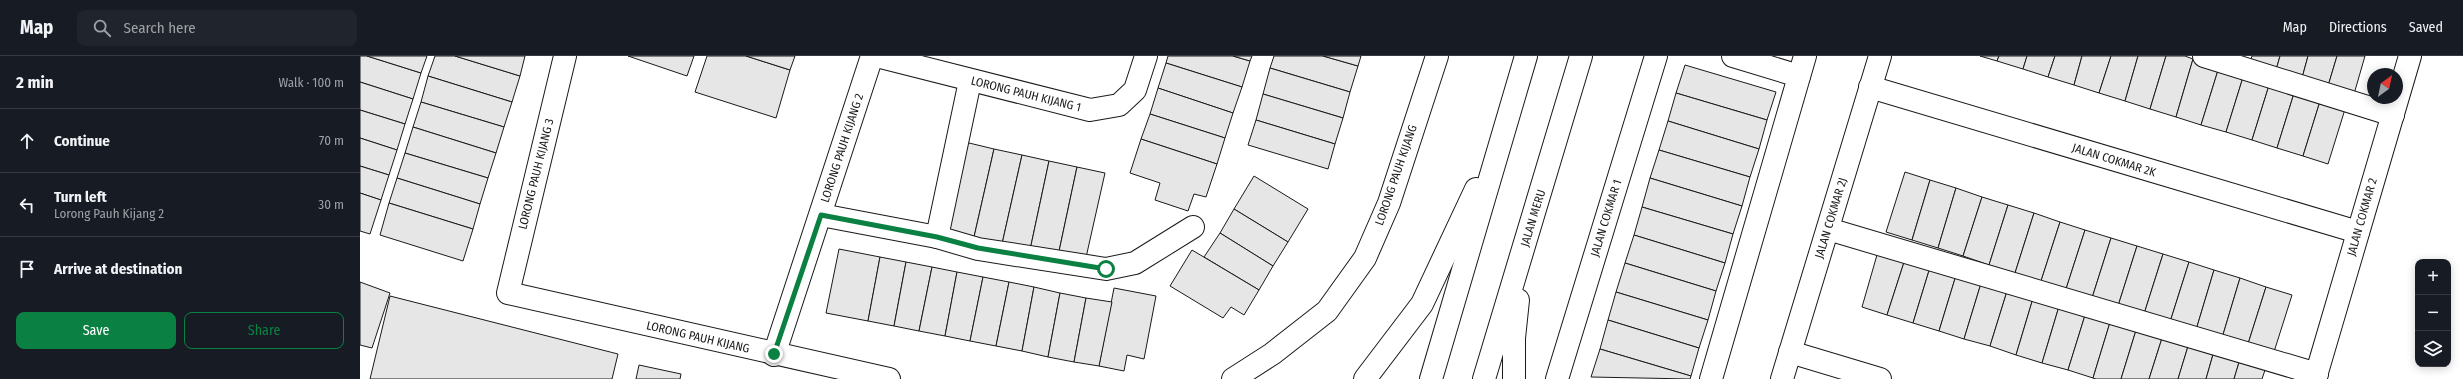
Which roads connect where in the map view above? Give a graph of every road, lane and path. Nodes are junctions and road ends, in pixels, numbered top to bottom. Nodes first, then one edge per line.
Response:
1 (565, 56) edge
2 (872, 56) edge
3 (877, 56) edge
4 (1146, 56) edge
5 (1437, 56) edge
6 (1526, 56) edge
7 (1581, 56) edge
8 (1656, 56) edge
9 (1733, 56) edge
10 (1880, 56) edge
11 (2204, 56) edge
12 (2410, 56) edge
13 (1802, 66) edge
14 (970, 81) junction
15 (1870, 87) junction
16 (2393, 115) junction
17 (1506, 124) junction
18 (821, 215) junction
19 (1193, 227) dead end
20 (1828, 229) junction
21 (2358, 232) junction
22 (937, 237) junction
23 (1524, 245) junction
24 (508, 293) joint
25 (1790, 352) junction
26 (774, 354) junction
27 (2316, 376) edge
28 (889, 379) edge
29 (1233, 379) edge
30 (1365, 379) edge
31 (1431, 379) edge
32 (1484, 379) edge
33 (1514, 379) edge
34 (1557, 379) edge
35 (1711, 379) edge
36 (1782, 379) edge
37 (1880, 379) edge

1 - 24 main road, LORONG PAUH KIJANG 3
2 - 18 main road, LORONG PAUH KIJANG 2
3 - 14 main road, LORONG PAUH KIJANG 1
4 - 14 main road, LORONG PAUH KIJANG 1
5 - 29 main road, LORONG PAUH KIJANG
6 - 17 main road
7 - 23 main road, JALAN MERU
8 - 34 main road, JALAN COKMAR 1
9 - 13 main road
10 - 15 main road, JALAN COKMAR 2J
11 - 16 main road
12 - 16 main road, JALAN COKMAR 2
13 - 35 main road
14 - 22 main road
15 - 20 main road, JALAN COKMAR 2J
15 - 21 main road, JALAN COKMAR 2K
16 - 21 main road, JALAN COKMAR 2
17 - 30 main road
17 - 31 main road
18 - 22 main road
18 - 26 main road, LORONG PAUH KIJANG 2
19 - 22 main road
20 - 25 main road, JALAN COKMAR 2J
20 - 27 main road
21 - 27 main road, JALAN COKMAR 2
23 - 32 main road, JALAN MERU
23 - 33 main road
24 - 26 main road, LORONG PAUH KIJANG
25 - 36 main road, JALAN COKMAR 2J
25 - 37 main road
26 - 28 main road, LORONG PAUH KIJANG

